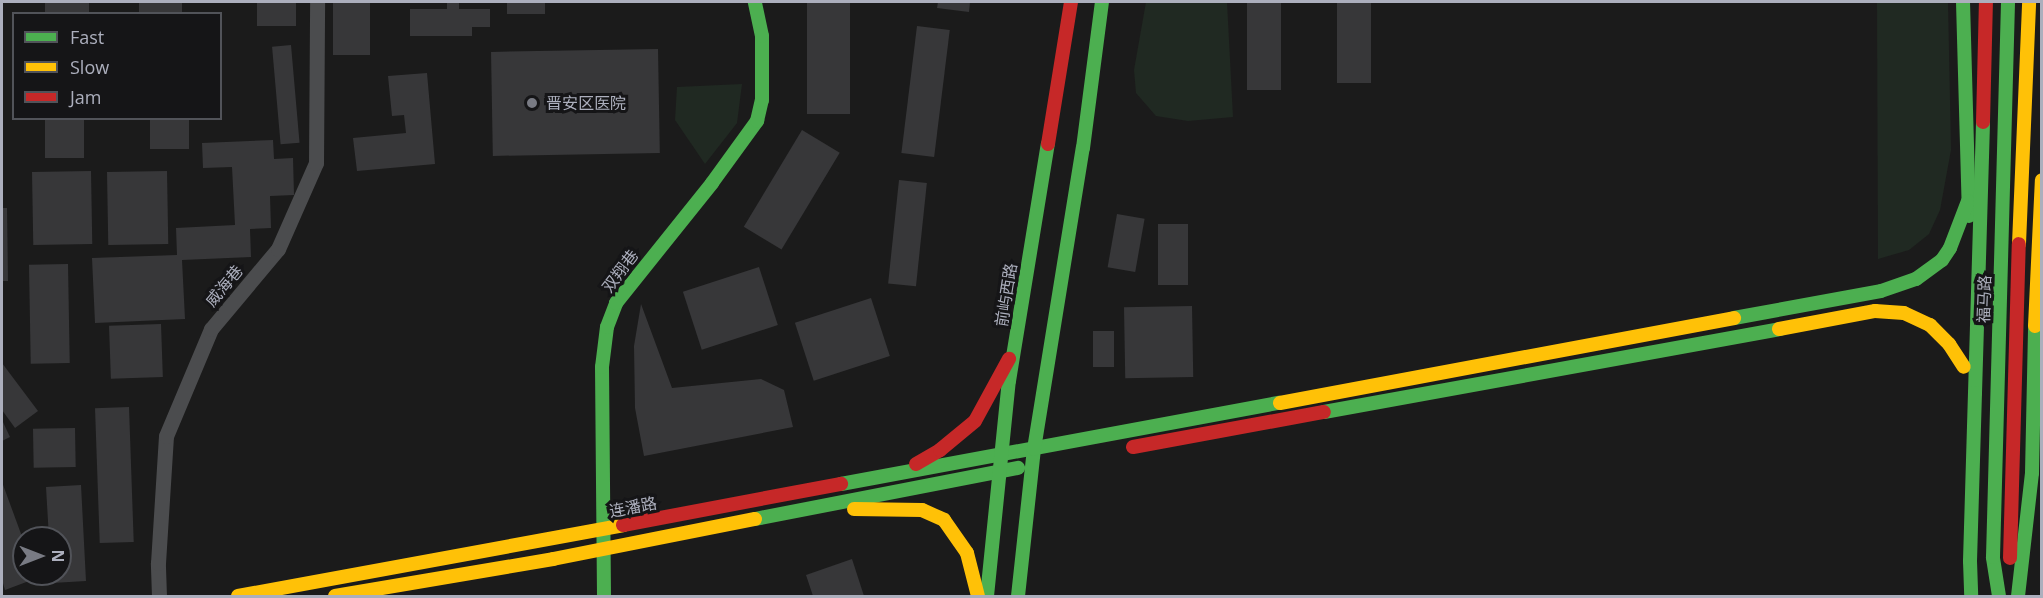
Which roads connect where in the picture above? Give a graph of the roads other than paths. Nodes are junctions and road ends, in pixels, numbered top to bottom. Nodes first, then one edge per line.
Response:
1 (317, 2) edge
2 (755, 2) edge
3 (1071, 2) edge
4 (1102, 2) edge
5 (1963, 2) edge
6 (1986, 2) edge
7 (2008, 2) edge
8 (2029, 2) edge
9 (2042, 180) edge
10 (1968, 201) junction
11 (2041, 216) edge
12 (1014, 350) junction
13 (2042, 351) edge
14 (1964, 367) junction
15 (2034, 390) junction
16 (1034, 449) junction
17 (1123, 449) dead end
18 (1001, 455) junction
19 (1037, 465) junction
20 (1000, 471) junction
21 (900, 473) junction
22 (807, 509) junction
23 (603, 530) junction
24 (604, 548) junction
25 (159, 597) edge
26 (238, 597) edge
27 (335, 597) edge
28 (604, 597) edge
29 (978, 597) edge
30 (987, 597) edge
31 (1018, 597) edge
32 (1966, 597) edge
33 (1971, 597) edge
34 (1999, 597) edge
35 (2010, 597) edge
36 (2018, 597) edge

1 - 25 street, 威海巷
2 - 23 main road, 双翔巷
3 - 12 main road, 前屿西路
4 - 16 main road
5 - 10 main road
6 - 33 main road, 福马路, bridge
7 - 34 main road, 福马路
8 - 35 main road
9 - 11 main road
10 - 14 main road
10 - 16 main road, 连潘路
11 - 15 main road
12 - 18 main road, 前屿西路
12 - 21 main road
13 - 15 main road
14 - 17 main road
14 - 32 main road
15 - 36 main road
16 - 18 main road, 连潘路
16 - 19 main road
18 - 20 main road, 前屿西路
18 - 21 main road, 连潘路
19 - 20 main road
19 - 31 main road
20 - 22 main road
20 - 30 main road, 前屿西路
21 - 23 main road, 连潘路
22 - 24 main road
22 - 29 main road
23 - 24 main road, 双翔巷
23 - 26 main road, 连潘路
24 - 27 main road
24 - 28 main road, 双翔巷

